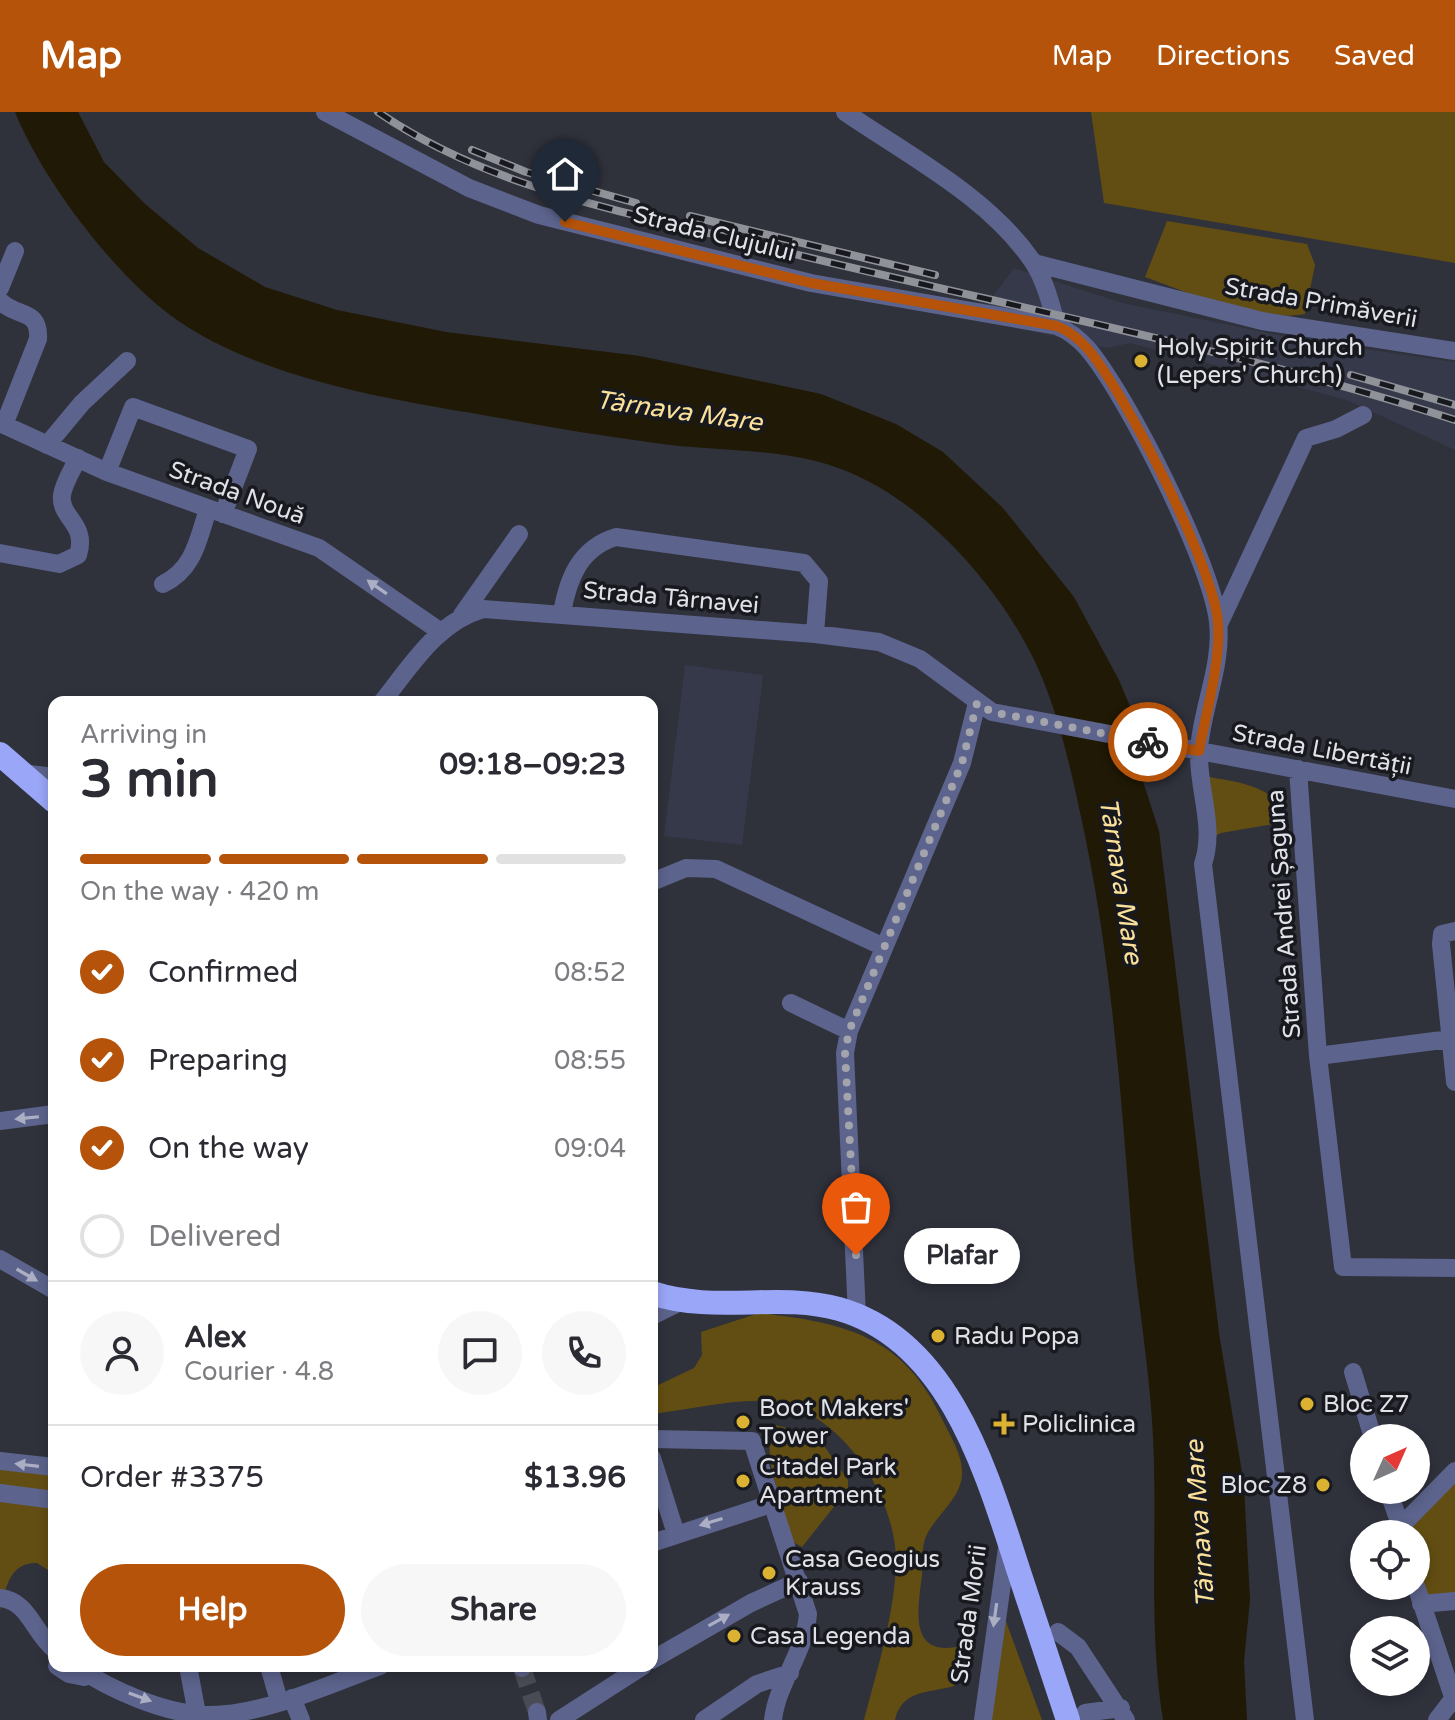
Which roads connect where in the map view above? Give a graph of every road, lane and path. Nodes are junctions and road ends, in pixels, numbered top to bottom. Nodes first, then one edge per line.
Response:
1 (325, 112) edge
2 (845, 112) edge
3 (15, 251) dead end
4 (1034, 263) junction
5 (0, 288) edge
6 (0, 301) edge
7 (1057, 326) junction
8 (1455, 351) edge
9 (127, 361) dead end
10 (1363, 415) dead end
11 (2, 424) edge
12 (47, 445) junction
13 (78, 458) junction
14 (107, 472) junction
15 (216, 512) junction
16 (519, 534) dead end
17 (0, 553) edge
18 (163, 584) dead end
19 (562, 613) junction
20 (462, 615) junction
21 (1219, 624) junction
22 (441, 632) junction
23 (815, 634) junction
24 (387, 696) edge
25 (984, 708) junction
26 (1194, 750) junction
27 (0, 754) edge
28 (1298, 769) junction
29 (21, 773) junction
30 (48, 776) edge
31 (48, 796) edge
32 (1455, 799) edge
33 (658, 880) edge
34 (1449, 932) edge
35 (884, 947) junction
36 (791, 1003) dead end
37 (849, 1031) junction
38 (1450, 1039) junction
39 (1318, 1056) junction
40 (1455, 1082) edge
41 (48, 1115) edge
42 (0, 1121) edge
43 (0, 1259) edge
44 (1455, 1268) edge
45 (48, 1287) edge
46 (658, 1295) edge
47 (682, 1301) junction
48 (658, 1313) edge
49 (857, 1316) junction
50 (1353, 1372) dead end
51 (1369, 1424) edge
52 (658, 1439) edge
53 (0, 1461) edge
54 (48, 1466) edge
55 (1455, 1471) edge
56 (658, 1477) edge
57 (0, 1493) edge
58 (48, 1499) edge
59 (771, 1504) junction
60 (1411, 1520) edge
61 (676, 1534) junction
62 (1008, 1538) junction
63 (658, 1541) edge
64 (799, 1581) junction
65 (1430, 1597) edge
66 (7, 1599) edge
67 (1420, 1600) edge
68 (1455, 1601) edge
69 (1058, 1632) dead end
70 (45, 1650) edge
71 (658, 1657) edge
72 (66, 1672) edge
73 (84, 1672) edge
74 (190, 1672) edge
75 (272, 1672) edge
76 (363, 1672) edge
77 (620, 1673) edge
78 (790, 1673) junction
79 (94, 1679) junction
80 (286, 1700) junction
81 (1454, 1701) edge
82 (1123, 1714) edge
83 (206, 1716) edge
84 (1077, 1717) edge
85 (301, 1720) edge
86 (559, 1720) edge
87 (704, 1720) edge
88 (773, 1720) edge
89 (983, 1720) edge
90 (1305, 1720) edge
91 (1437, 1720) edge

1 - 7 street, Strada Clujului
2 - 4 street
3 - 5 street
4 - 7 street
4 - 8 street, Strada Primăverii
6 - 11 street, Strada Nouă
7 - 21 street
9 - 12 street
10 - 21 street
11 - 12 street, Strada Nouă
12 - 13 street, Strada Nouă
13 - 14 street, Strada Nouă
13 - 17 street
14 - 15 street, Strada Nouă
14 - 15 street
15 - 18 street
22 -> 15 street, Strada Nouă
16 - 20 street
19 - 20 street, Strada Târnavei
19 - 23 street, Strada Târnavei
19 - 23 street
20 - 22 street
21 - 26 street
22 - 24 street
23 - 25 street, Strada Târnavei
25 - 26 street, Strada Libertății
25 - 35 street
26 - 28 street, Strada Libertății
26 - 90 street
27 - 29 highway
28 - 32 street, Strada Libertății
28 - 39 street, Strada Andrei Șaguna
29 - 30 street
29 - 31 highway
33 - 35 street
34 - 38 street
35 - 37 street
36 - 37 street
37 - 49 street
38 - 39 street, Strada Andrei Șaguna
38 - 40 street
39 - 44 street, Strada Andrei Șaguna
41 -> 42 street
43 -> 45 street
46 - 47 highway, Strada Morii
47 - 48 street
47 - 49 highway, Strada Morii
49 - 62 highway, Strada Morii
50 - 51 street
52 - 59 street
54 -> 53 street
55 - 60 street
56 - 61 street
57 - 58 street
59 -> 61 street
59 - 64 street
61 - 63 street
62 - 84 highway
62 -> 89 street, Strada Morii
71 -> 64 street
64 - 78 street
65 - 68 street
66 - 70 street
67 - 81 street
69 - 82 street
72 - 79 street
73 - 79 street
74 - 83 street
75 - 80 street
76 - 80 street
77 - 86 street
78 - 87 street
78 - 88 street
79 -> 83 street
80 - 83 street
80 - 85 street
81 - 91 street
82 - 84 street

